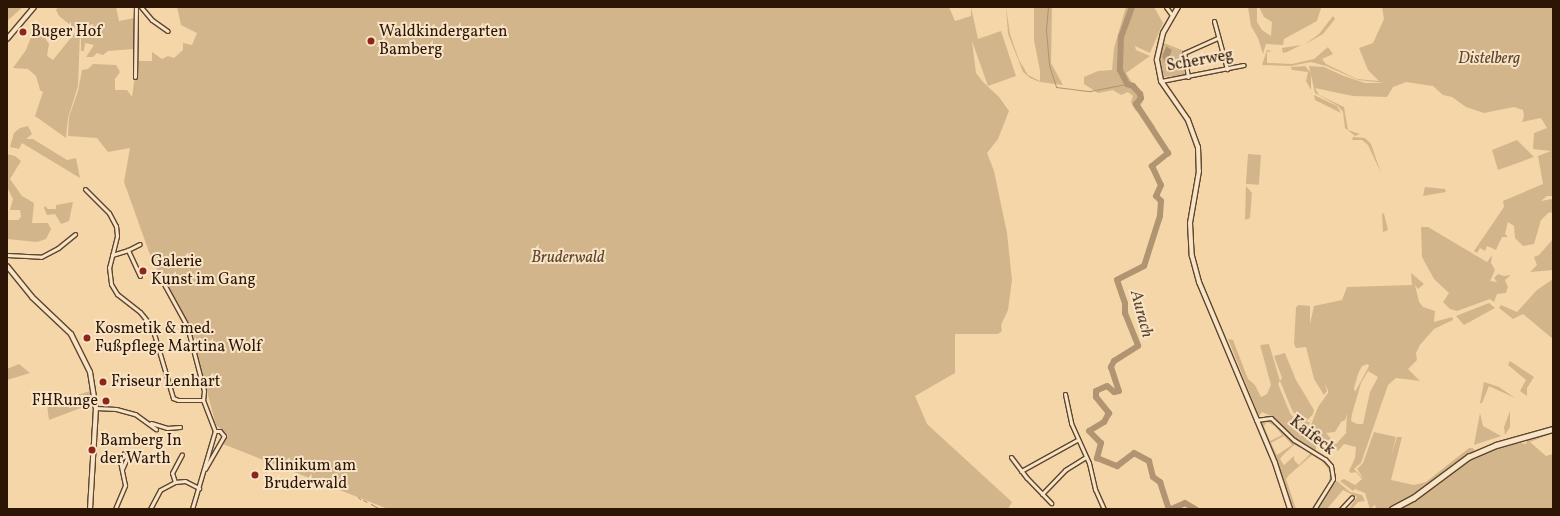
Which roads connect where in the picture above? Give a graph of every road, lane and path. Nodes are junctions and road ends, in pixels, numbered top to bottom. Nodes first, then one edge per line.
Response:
1 (34, 7) edge
2 (136, 7) edge
3 (141, 7) edge
4 (1166, 7) edge
5 (1178, 7) edge
6 (1172, 15) junction
7 (1214, 21) dead end
8 (168, 31) dead end
9 (1218, 38) junction
10 (7, 39) edge
11 (1243, 65) dead end
12 (1227, 69) junction
13 (135, 77) dead end
14 (1188, 78) junction
15 (1162, 83) junction
16 (85, 189) dead end
17 (75, 234) dead end
18 (140, 244) dead end
19 (128, 250) junction
20 (7, 255) edge
21 (112, 255) junction
22 (7, 266) edge
23 (159, 275) dead end
24 (140, 276) dead end
25 (1065, 394) dead end
26 (203, 400) junction
27 (96, 408) junction
28 (1256, 420) junction
29 (149, 423) junction
30 (180, 426) dead end
31 (1553, 429) edge
32 (156, 430) dead end
33 (215, 430) junction
34 (1077, 440) junction
35 (182, 454) dead end
36 (1011, 457) dead end
37 (1086, 457) junction
38 (122, 469) dead end
39 (1021, 471) junction
40 (202, 474) junction
41 (175, 482) junction
42 (199, 488) junction
43 (1042, 494) junction
44 (1352, 497) dead end
45 (1051, 503) dead end
46 (152, 504) junction
47 (90, 509) edge
48 (115, 509) edge
49 (150, 509) edge
50 (155, 509) edge
51 (192, 509) edge
52 (1104, 509) edge
53 (1290, 509) edge
54 (1314, 509) edge
55 (1341, 509) edge
56 (1392, 509) edge

1 - 10 street
2 - 13 street
3 - 8 street
4 - 6 street
5 - 6 street
6 - 15 street
7 - 9 street
9 - 12 street
9 - 14 street
11 - 12 street, Scherweg
12 - 14 street, Scherweg
14 - 15 street, Scherweg
15 - 28 street
16 - 21 street
17 - 20 street
18 - 19 street
19 - 21 street
19 - 24 street
21 - 26 street
22 - 27 street
23 - 26 street
25 - 34 street
26 - 33 street
27 - 29 street
27 - 47 street
28 - 53 street
28 - 54 street, Kaifeck
29 - 30 street
29 - 32 street
31 - 56 main road
33 - 40 street
33 - 40 street
34 - 37 street
34 - 39 street
35 - 41 street
36 - 39 street
37 - 43 street
37 - 52 street
38 - 48 street
39 - 43 street
40 - 42 street
41 - 42 street
41 - 46 street
42 - 51 street
43 - 45 street
44 - 55 street
46 - 49 street
46 - 50 street

